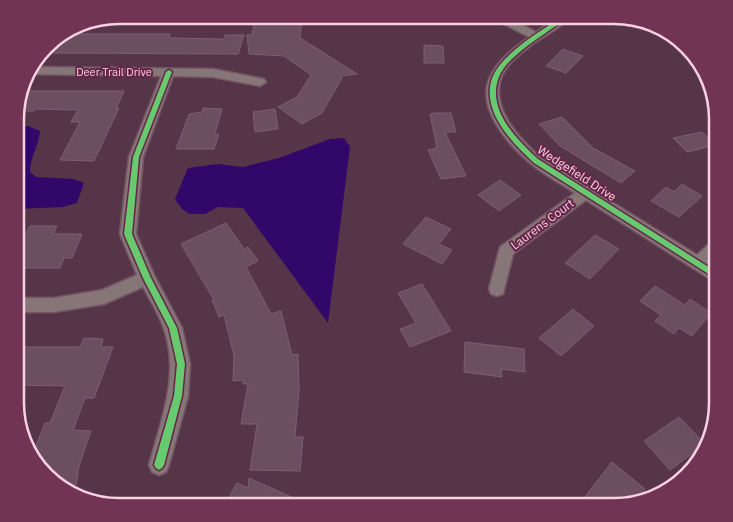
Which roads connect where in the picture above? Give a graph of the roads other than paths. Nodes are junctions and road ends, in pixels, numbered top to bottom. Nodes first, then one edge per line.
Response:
1 (512, 24) edge
2 (555, 24) edge
3 (537, 37) junction
4 (36, 71) edge
5 (169, 72) junction
6 (260, 82) dead end
7 (585, 192) junction
8 (709, 253) edge
9 (698, 264) junction
10 (709, 271) edge
11 (147, 278) junction
12 (497, 288) dead end
13 (24, 305) edge
14 (159, 465) dead end

1 - 3 street
2 - 3 street, Wedgefield Drive
3 - 7 street, Wedgefield Drive
4 - 5 street, Deer Trail Drive
5 - 6 street, Deer Trail Drive
5 - 11 street
7 - 9 street, Wedgefield Drive
7 - 12 street, Laurens Court
8 - 9 street
9 - 10 street, Wedgefield Drive
11 - 13 street
11 - 14 street

